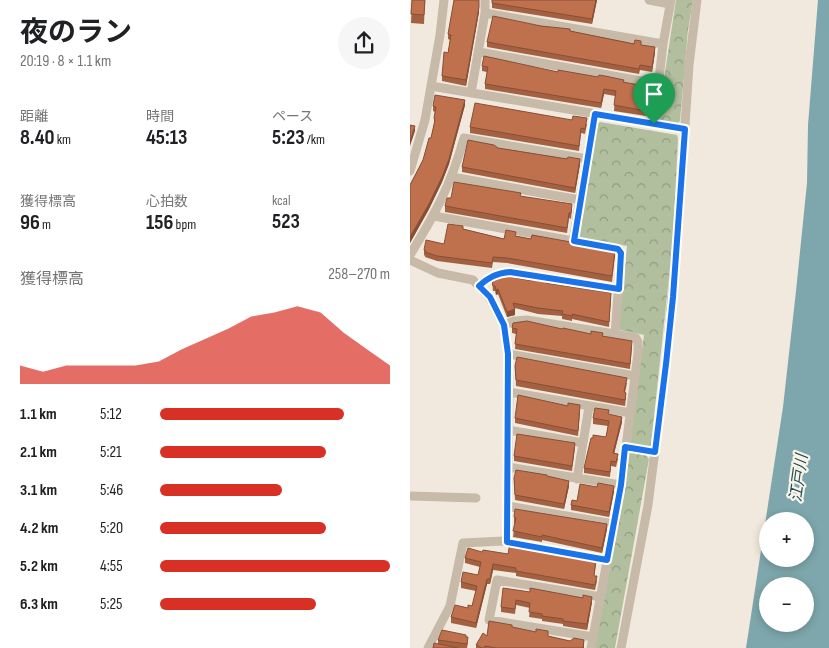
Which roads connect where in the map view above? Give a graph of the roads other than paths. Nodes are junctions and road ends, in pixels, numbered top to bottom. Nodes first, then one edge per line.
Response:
1 (444, 0) edge
2 (484, 0) edge
3 (649, 0) edge
4 (697, 0) edge
5 (670, 2) edge
6 (485, 13) junction
7 (663, 44) junction
8 (479, 52) junction
9 (658, 84) junction
10 (431, 86) junction
11 (471, 93) junction
12 (595, 114) junction
13 (654, 124) junction
14 (685, 129) junction
15 (587, 159) junction
16 (410, 171) edge
17 (452, 177) junction
18 (580, 200) junction
19 (434, 216) junction
20 (574, 241) junction
21 (410, 255) edge
22 (410, 260) edge
23 (479, 286) junction
24 (619, 289) junction
25 (504, 325) junction
26 (615, 334) junction
27 (508, 354) junction
28 (635, 376) junction
29 (508, 392) junction
30 (590, 406) junction
31 (631, 413) junction
32 (508, 430) junction
33 (583, 443) junction
34 (625, 447) junction
35 (655, 452) junction
36 (507, 467) junction
37 (577, 479) junction
38 (621, 485) junction
39 (410, 496) edge
40 (476, 498) dead end
41 (507, 506) junction
42 (614, 524) junction
43 (507, 542) junction
44 (607, 560) junction
45 (601, 598) junction
46 (593, 637) junction
47 (428, 648) edge
48 (590, 648) edge
49 (621, 648) edge

1 - 10 street
2 - 6 street
3 - 5 street
4 - 14 street
5 - 7 street
6 - 7 street
6 - 8 street
7 - 9 street
8 - 9 street
8 - 11 street
9 - 13 street
10 - 11 street
10 - 16 street
11 - 12 street
12 - 13 street
12 - 15 street
13 - 14 street
14 - 35 street
15 - 17 street
15 - 18 street
17 - 18 street
17 - 19 street
18 - 20 street
19 - 20 street
19 - 21 street
20 - 24 street
22 - 23 street
23 - 24 street
23 - 25 street
24 - 26 street
25 - 26 street
25 - 27 street
26 - 28 street
27 - 28 street
27 - 29 street
28 - 31 street
29 - 30 street
29 - 32 street
30 - 31 street
30 - 33 street
31 - 34 street
32 - 33 street
32 - 36 street
33 - 37 street
34 - 35 street
34 - 38 street
35 - 49 street
36 - 37 street
36 - 41 street
37 - 38 street
38 - 42 street
39 - 40 street
41 - 42 street
41 - 43 street
42 - 44 street
43 - 44 street
43 - 47 street
44 - 45 street
45 - 46 street
45 - 46 street
46 - 48 street

